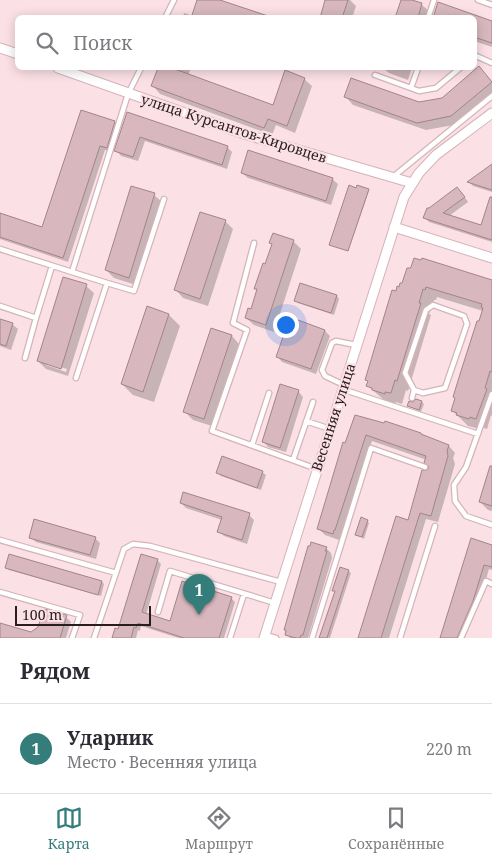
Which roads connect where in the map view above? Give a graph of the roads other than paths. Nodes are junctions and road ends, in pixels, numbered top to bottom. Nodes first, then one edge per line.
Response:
1 (174, 0) edge
2 (434, 0) edge
3 (478, 0) edge
4 (492, 5) edge
5 (166, 15) edge
6 (429, 15) edge
7 (0, 48) edge
8 (15, 53) edge
9 (477, 56) edge
10 (492, 62) edge
11 (63, 70) edge
12 (140, 70) edge
13 (417, 70) edge
14 (458, 70) edge
15 (375, 75) dead end
16 (411, 88) junction
17 (128, 94) junction
18 (492, 96) edge
19 (492, 113) edge
20 (392, 178) junction
21 (412, 183) junction
22 (164, 199) dead end
23 (394, 227) junction
24 (254, 243) dead end
25 (0, 249) edge
26 (492, 258) edge
27 (52, 266) junction
28 (72, 272) junction
29 (107, 283) junction
30 (0, 306) edge
31 (36, 318) junction
32 (356, 345) junction
33 (25, 358) dead end
34 (76, 378) dead end
35 (343, 387) junction
36 (414, 390) junction
37 (269, 393) dead end
38 (424, 393) junction
39 (492, 394) edge
40 (412, 398) dead end
41 (421, 400) dead end
42 (313, 402) dead end
43 (306, 421) junction
44 (330, 429) junction
45 (478, 434) junction
46 (252, 446) junction
47 (293, 460) junction
48 (425, 467) dead end
49 (317, 469) junction
50 (492, 525) edge
51 (435, 526) dead end
52 (0, 540) edge
53 (116, 573) junction
54 (281, 582) junction
55 (492, 584) edge
56 (0, 592) edge
57 (244, 594) junction
58 (275, 603) junction
59 (158, 612) dead end
60 (264, 636) edge
61 (72, 638) edge
62 (94, 638) edge
63 (230, 638) edge
64 (276, 638) edge
65 (312, 638) edge
66 (400, 638) edge
67 (461, 638) edge

1 - 5 lane
2 - 6 lane
3 - 4 lane
7 - 8 street
9 - 10 lane
11 - 17 street, улица Курсантов-Кировцев
12 - 17 lane
13 - 16 lane
14 - 16 lane
15 - 16 lane
17 - 20 street, улица Курсантов-Кировцев
17 - 28 lane
18 - 20 lane
19 - 21 street
20 - 21 street, улица Курсантов-Кировцев
21 - 23 street, Весенняя улица
22 - 29 lane
23 - 26 street
23 - 32 street, Весенняя улица
24 - 46 lane
25 - 27 lane
27 - 28 lane
27 - 31 lane
28 - 29 lane
29 - 34 lane
30 - 31 lane
31 - 33 lane
32 - 35 street, Весенняя улица
32 - 35 lane
35 - 44 street, Весенняя улица
35 - 45 lane
36 - 38 lane
36 - 38 lane
36 - 40 lane
37 - 46 lane
38 - 41 lane
39 - 45 lane
42 - 43 lane
43 - 44 lane
43 - 47 lane
44 - 49 street, Весенняя улица
45 - 50 lane
46 - 47 lane
47 - 49 lane
48 - 65 lane
49 - 54 street, Весенняя улица
51 - 66 lane
52 - 53 lane
53 - 54 lane
53 - 62 lane
54 - 58 street, Весенняя улица
55 - 67 lane
56 - 61 lane
57 - 58 lane
57 - 59 lane
57 - 63 lane
58 - 60 street, Весенняя улица
60 - 64 lane

